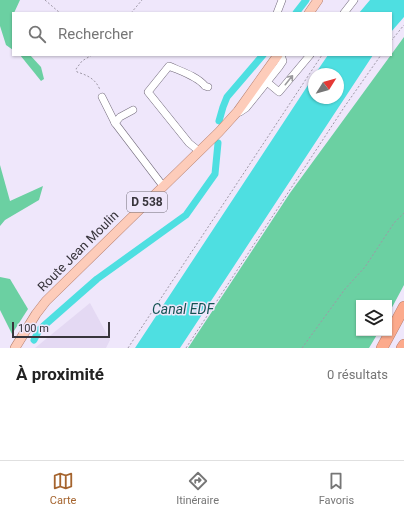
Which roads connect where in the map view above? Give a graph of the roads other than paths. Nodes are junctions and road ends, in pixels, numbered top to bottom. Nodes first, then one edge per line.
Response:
1 (282, 0) edge
2 (318, 0) edge
3 (354, 0) edge
4 (277, 12) edge
5 (310, 12) edge
6 (345, 12) edge
7 (279, 56) edge
8 (280, 56) edge
9 (309, 56) edge
10 (267, 82) junction
11 (208, 87) dead end
12 (102, 97) road end
13 (133, 110) dead end
14 (229, 121) junction
15 (115, 123) junction
16 (199, 151) junction
17 (163, 186) junction
18 (404, 306) edge
19 (404, 345) edge
20 (15, 348) edge
21 (382, 348) edge
22 (402, 348) edge

1 - 4 street
2 - 5 main road
3 - 6 street
7 - 14 main road, Route Jean Moulin / D 538
8 - 10 street
10 -> 9 street
10 - 14 street
11 - 16 street
12 - 15 street
13 - 15 street
14 - 16 main road, Route Jean Moulin / D 538
15 - 17 street
16 - 17 main road, Route Jean Moulin / D 538
17 - 20 main road, Route Jean Moulin / D 538
18 - 21 highway
19 - 22 highway

